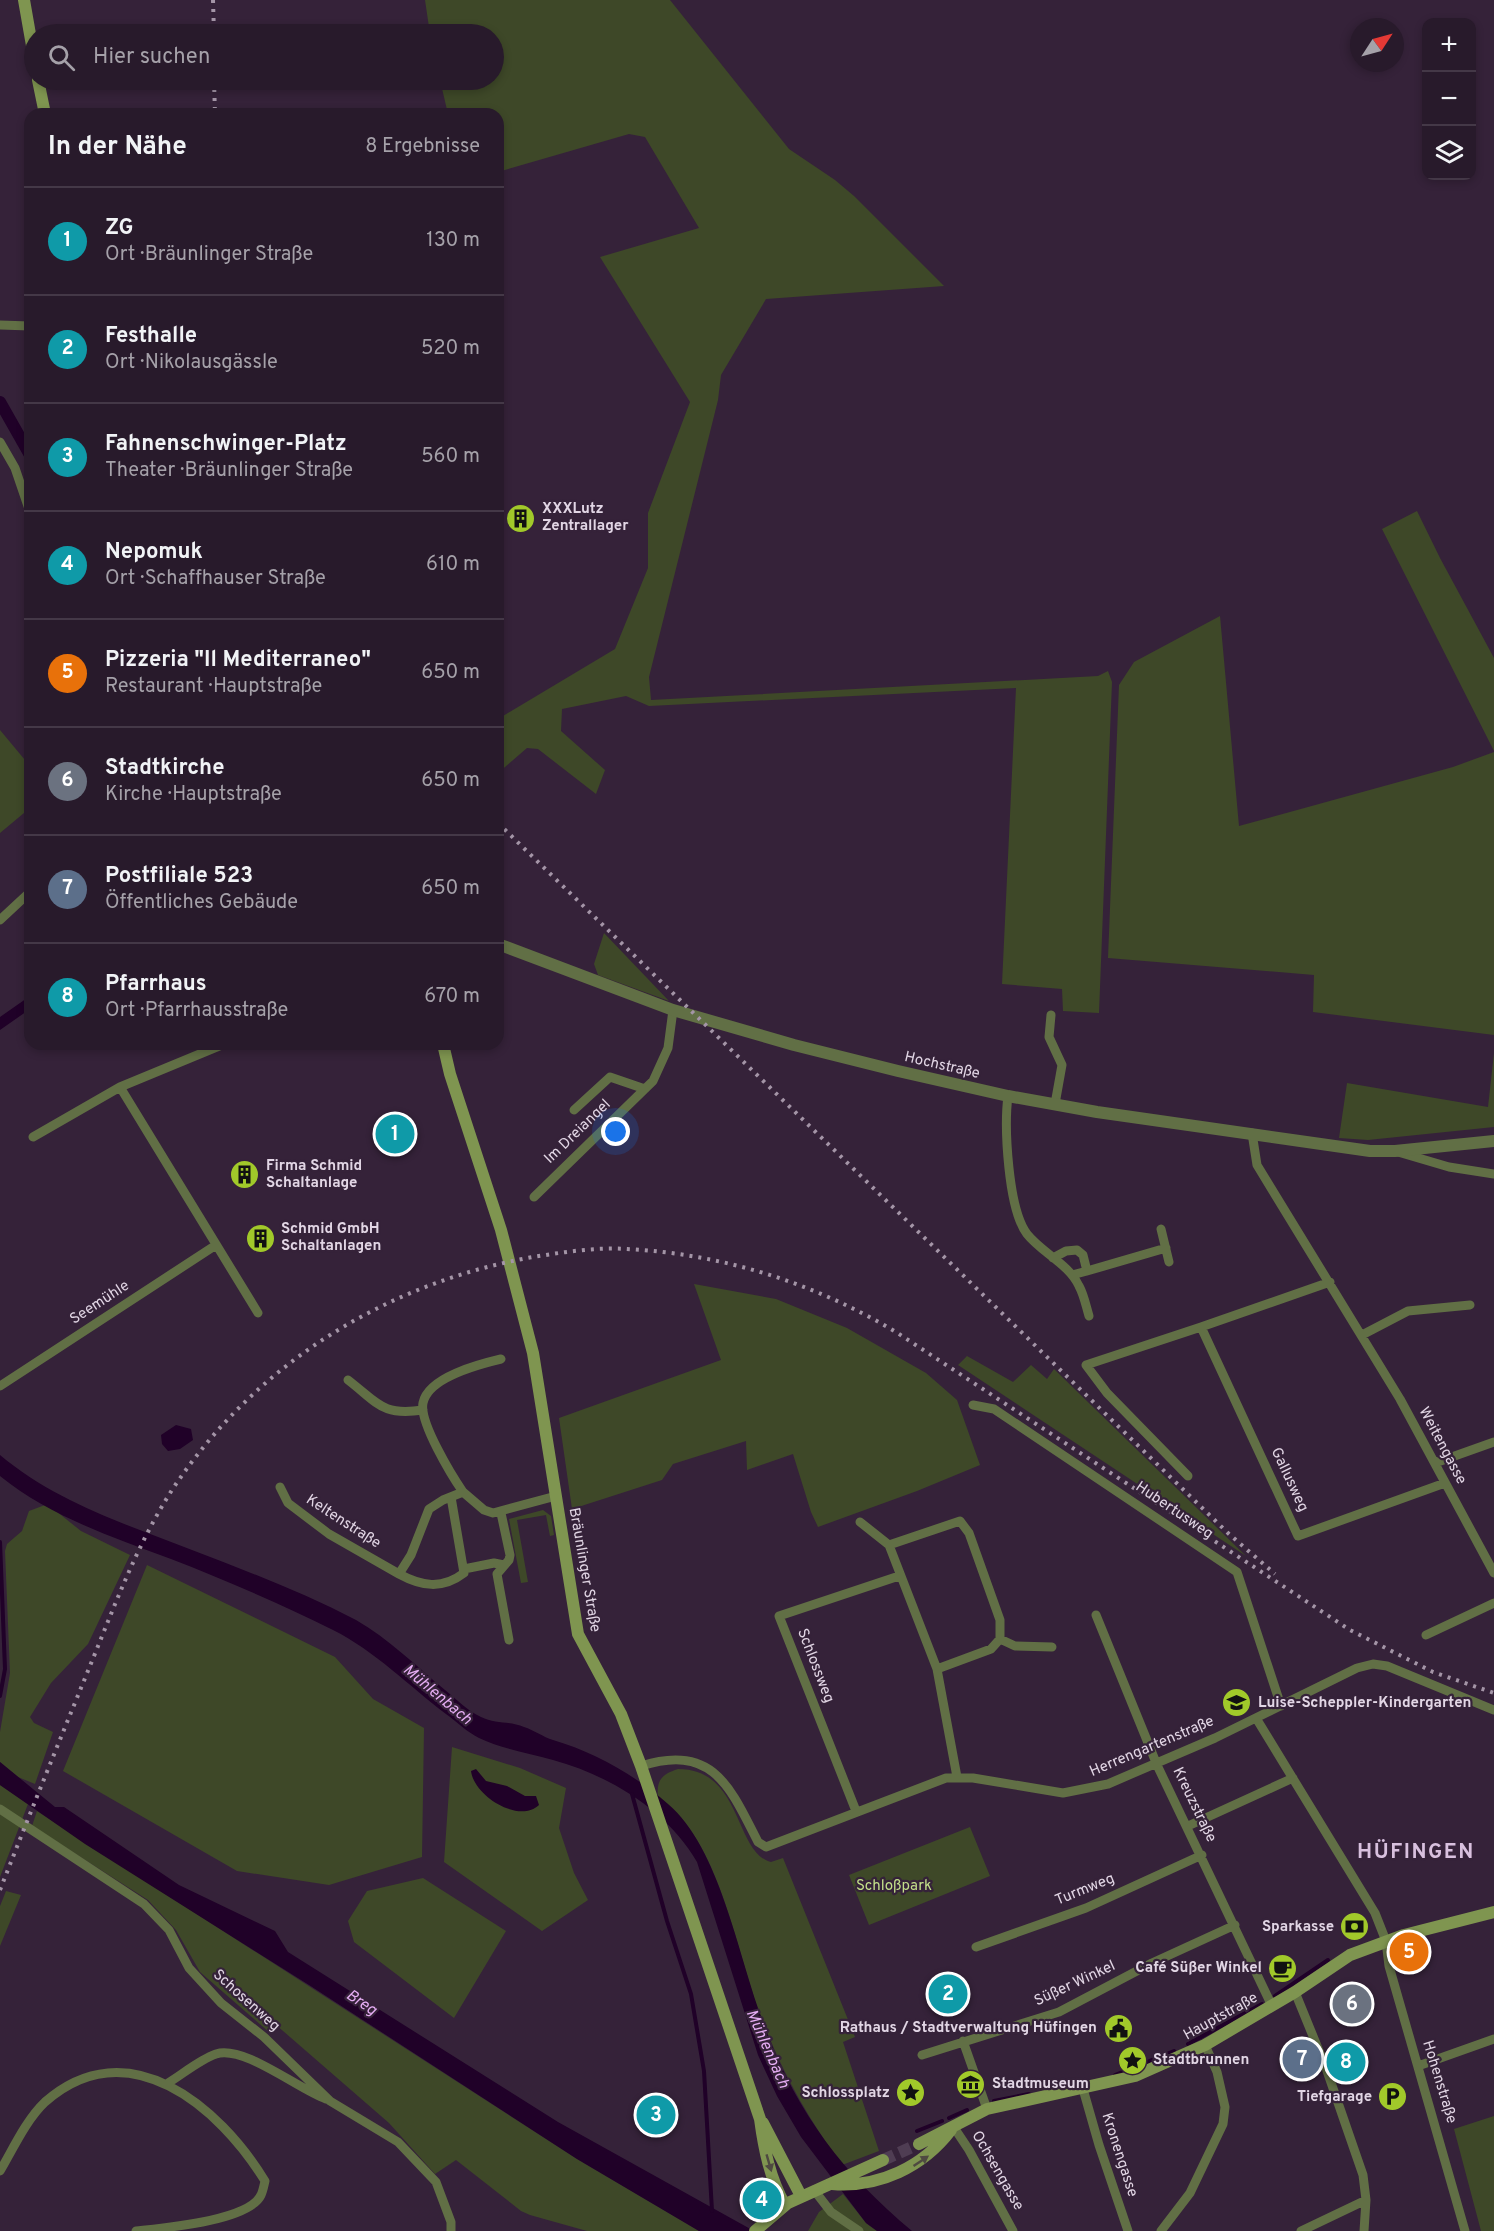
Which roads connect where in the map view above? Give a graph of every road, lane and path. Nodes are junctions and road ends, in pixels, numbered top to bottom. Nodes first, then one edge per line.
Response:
1 (24, 0) edge
2 (28, 24) edge
3 (41, 90) edge
4 (44, 108) edge
5 (2, 325) edge
6 (24, 326) edge
7 (0, 442) edge
8 (24, 494) edge
9 (24, 898) edge
10 (0, 920) edge
11 (504, 946) edge
12 (673, 1010) junction
13 (1051, 1015) dead end
14 (210, 1050) edge
15 (444, 1050) edge
16 (120, 1088) junction
17 (645, 1089) junction
18 (1008, 1096) junction
19 (1055, 1104) junction
20 (574, 1110) dead end
21 (1252, 1133) junction
22 (33, 1137) dead end
23 (1494, 1141) edge
24 (1395, 1152) junction
25 (1494, 1174) edge
26 (534, 1197) dead end
27 (1161, 1229) dead end
28 (216, 1245) junction
29 (1166, 1248) junction
30 (1053, 1258) junction
31 (1169, 1262) dead end
32 (1088, 1270) junction
33 (1072, 1275) junction
34 (1330, 1282) junction
35 (1470, 1305) dead end
36 (258, 1313) dead end
37 (1089, 1316) dead end
38 (1201, 1327) junction
39 (1362, 1335) junction
40 (501, 1359) dead end
41 (348, 1380) dead end
42 (0, 1386) edge
43 (973, 1405) dead end
44 (423, 1410) junction
45 (1494, 1442) edge
46 (1435, 1463) junction
47 (1188, 1476) dead end
48 (1445, 1483) junction
49 (280, 1487) dead end
50 (464, 1492) junction
51 (556, 1496) junction
52 (451, 1497) junction
53 (501, 1513) junction
54 (860, 1522) dead end
55 (889, 1545) junction
56 (504, 1565) junction
57 (464, 1569) junction
58 (1494, 1573) edge
59 (399, 1574) junction
60 (899, 1576) junction
61 (1494, 1603) edge
62 (1096, 1615) dead end
63 (1426, 1635) dead end
64 (1000, 1639) junction
65 (509, 1640) dead end
66 (1052, 1647) dead end
67 (937, 1669) junction
68 (1281, 1706) junction
69 (1494, 1710) edge
70 (1256, 1718) junction
71 (1157, 1765) junction
72 (641, 1766) junction
73 (957, 1777) junction
74 (1293, 1778) junction
75 (0, 1809) edge
76 (856, 1811) junction
77 (1188, 1826) junction
78 (1202, 1855) junction
79 (1494, 1912) edge
80 (1234, 1925) junction
81 (1386, 1941) junction
82 (976, 1947) dead end
83 (1295, 1992) junction
84 (1272, 2006) junction
85 (1494, 2039) edge
86 (963, 2041) junction
87 (1205, 2045) junction
88 (922, 2055) dead end
89 (1418, 2066) junction
90 (168, 2083) junction
91 (1083, 2089) junction
92 (330, 2101) junction
93 (987, 2109) junction
94 (760, 2119) junction
95 (953, 2126) junction
96 (919, 2144) tunnel mouth
97 (883, 2160) tunnel mouth
98 (0, 2171) edge
99 (830, 2185) junction
100 (814, 2190) junction
101 (801, 2196) junction
102 (1366, 2200) junction
103 (785, 2205) junction
104 (136, 2231) edge
105 (451, 2231) edge
106 (755, 2231) edge
107 (860, 2231) edge
108 (1013, 2231) edge
109 (1128, 2231) edge
110 (1161, 2231) edge
111 (1301, 2231) edge
112 (1364, 2231) edge
113 (1465, 2231) edge

1 - 2 main road
3 - 4 main road
5 - 6 street
7 - 8 street
9 - 10 street
11 - 12 street, Hochstraße
12 - 17 street, Im Dreiangel
12 - 18 street, Hochstraße
13 - 19 street
14 - 16 street
15 - 51 main road, Bräunlinger Straße
16 - 22 street
16 - 28 street
17 - 20 street, Im Dreiangel
17 - 26 street, Im Dreiangel
18 - 19 street, Hochstraße
18 - 30 street
19 - 21 street, Hochstraße
21 - 24 street, Hochstraße
21 - 34 street, Weitengasse
23 - 24 street, Hochstraße
24 - 25 street, Hochstraße
27 - 29 street
28 - 36 street
28 - 42 street, Seemühle
29 - 31 street
29 - 32 street
30 - 32 street
30 - 33 street
32 - 33 street
33 - 37 street
34 - 38 street
34 - 39 street, Weitengasse
35 - 39 street
38 - 47 street
38 - 48 street, Gallusweg
39 - 46 street, Weitengasse
40 - 44 street
41 - 44 street
43 - 68 street, Hubertusweg
44 - 50 street
45 - 46 street
46 - 48 street, Weitengasse
48 - 58 street, Weitengasse
49 - 59 street, Keltenstraße
50 - 52 street
50 - 53 street
51 - 53 street
51 - 72 main road, Bräunlinger Straße
52 - 57 street
52 - 59 street
53 - 56 street
54 - 55 street
55 - 60 street
55 - 64 street
56 - 57 street
56 - 65 street
57 - 59 street, Keltenstraße
60 - 67 street
60 - 76 street, Schlossweg
61 - 63 street
62 - 71 street, Kreuzstraße
64 - 66 street
64 - 67 street
67 - 73 street
68 - 69 street, Herrengartenstraße
68 - 70 street, Herrengartenstraße
70 - 71 street, Herrengartenstraße
70 - 74 street, Hohenstraße
71 - 73 street, Herrengartenstraße
71 - 77 street, Kreuzstraße
72 - 76 street, Herrengartenstraße
72 - 94 main road, Bräunlinger Straße
73 - 76 street, Herrengartenstraße
74 - 77 street
74 - 81 street, Hohenstraße
75 - 92 street, Schosenweg
77 - 78 street, Kreuzstraße
78 - 80 street, Kreuzstraße
78 - 82 street, Turmweg
79 - 81 main road, Hauptstraße
80 - 84 street, Kreuzstraße
80 - 86 street, Süßer Winkel
81 - 83 main road, Hauptstraße
81 - 89 street, Hohenstraße
83 - 84 main road, Hauptstraße
83 - 102 street
84 - 87 main road, Hauptstraße
85 - 89 street
86 - 88 street, Süßer Winkel
86 - 93 street
87 - 91 main road, Hauptstraße
87 - 110 street
89 - 113 street, Hohenstraße
90 - 92 street
90 - 98 street
90 - 104 street
91 - 93 main road, Hauptstraße
91 - 109 street, Kronengasse
92 - 105 street, Schosenweg
93 - 95 main road, Hauptstraße
94 - 101 main road, Bräunlinger Straße
94 -> 103 main road, Bräunlinger Straße
95 - 96 main road, Hauptstraße
99 -> 95 main road, Hauptstraße
95 - 108 street, Ochsengasse
97 - 99 main road, Hauptstraße
99 - 100 main road, Hauptstraße
100 - 101 main road, Hauptstraße
100 - 107 street
101 - 103 main road, Hauptstraße
102 - 111 street
102 - 112 street
103 - 106 main road, Hauptstraße

